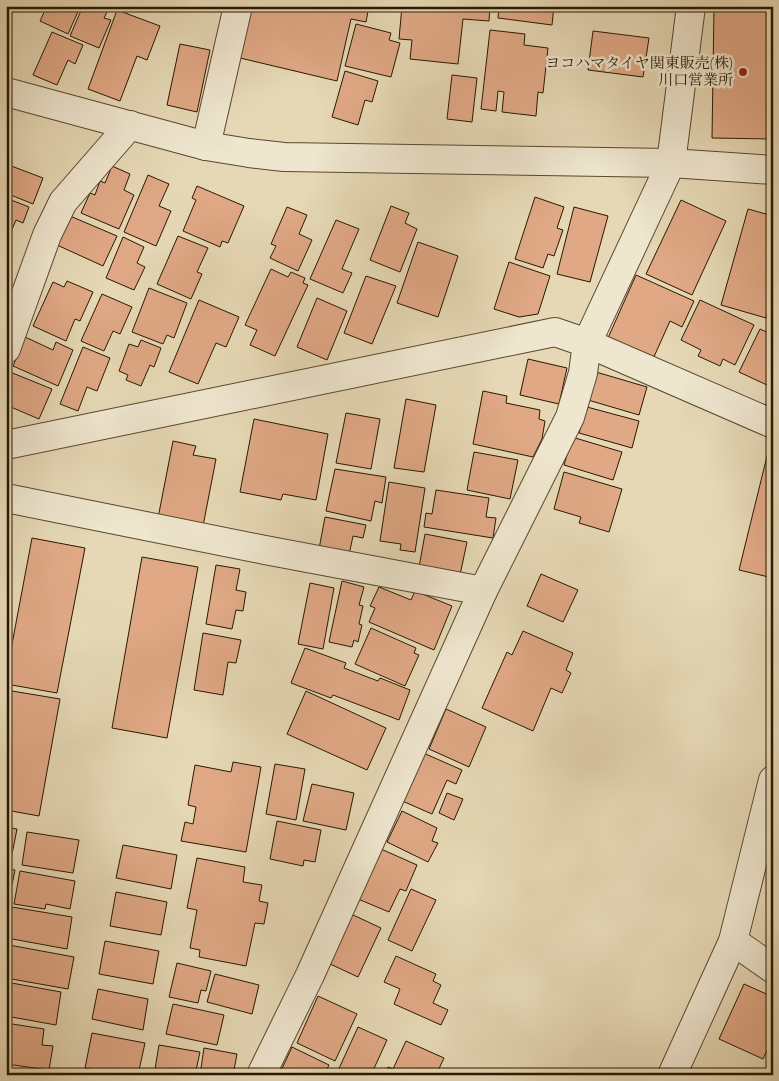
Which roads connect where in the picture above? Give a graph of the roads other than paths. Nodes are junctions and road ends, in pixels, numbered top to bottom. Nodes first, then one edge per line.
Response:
1 (238, 6) edge
2 (691, 6) edge
3 (6, 92) edge
4 (130, 125) junction
5 (206, 146) junction
6 (671, 163) junction
7 (773, 170) edge
8 (587, 343) junction
9 (6, 349) edge
10 (773, 424) edge
11 (6, 445) edge
12 (6, 498) edge
13 (484, 591) junction
14 (773, 780) edge
15 (733, 941) junction
16 (773, 969) edge
17 (261, 1075) edge
18 (672, 1075) edge

1 - 5 street
2 - 6 street
3 - 4 street
4 - 5 street
4 - 9 street
5 - 6 street
6 - 7 street
6 - 8 street
8 - 10 street
8 - 11 street
8 - 13 street
12 - 13 street
13 - 17 street
14 - 15 street
15 - 16 street
15 - 18 street

